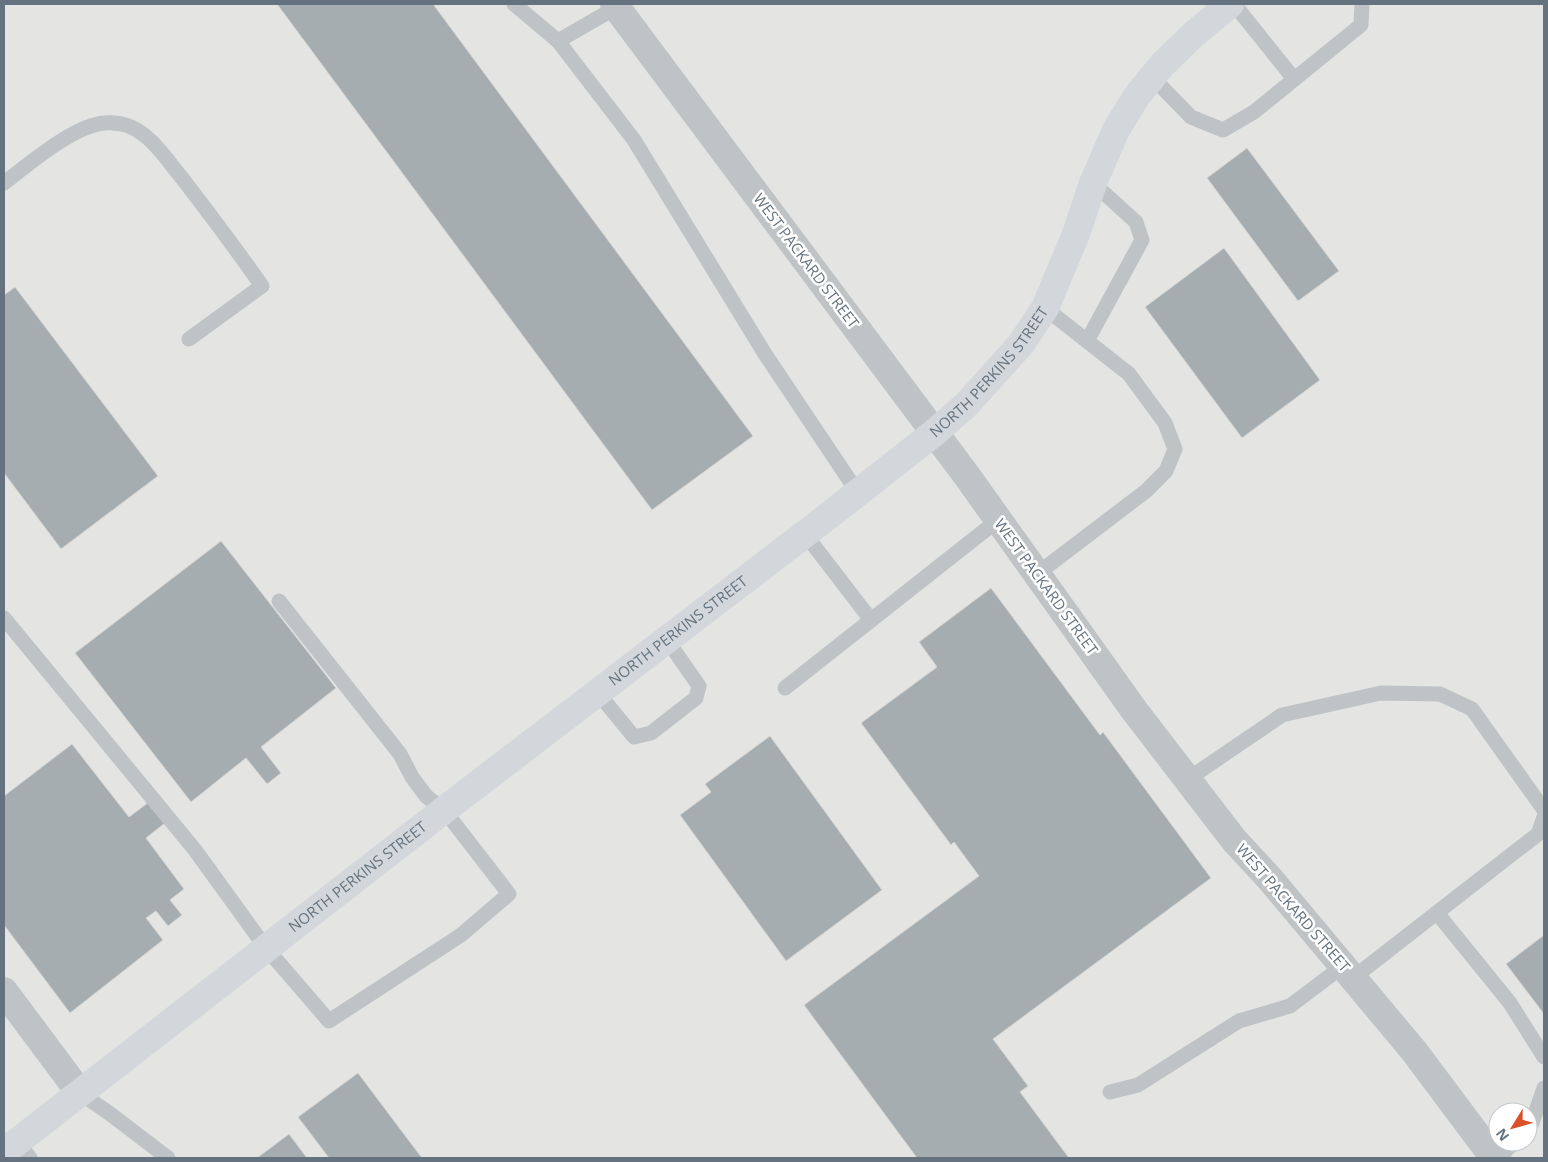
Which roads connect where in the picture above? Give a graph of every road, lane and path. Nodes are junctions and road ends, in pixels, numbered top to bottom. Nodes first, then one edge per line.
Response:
1 (514, 4) edge
2 (1230, 4) edge
3 (1234, 4) edge
4 (1362, 4) edge
5 (616, 6) edge
6 (558, 41) junction
7 (1152, 77) junction
8 (1294, 79) junction
9 (4, 182) edge
10 (1093, 183) junction
11 (1045, 308) junction
12 (188, 340) dead end
13 (1088, 341) junction
14 (934, 433) junction
15 (858, 493) junction
16 (998, 520) junction
17 (805, 534) junction
18 (1037, 574) junction
19 (278, 601) dead end
20 (4, 618) edge
21 (870, 620) junction
22 (667, 640) junction
23 (785, 688) dead end
24 (598, 693) junction
25 (1188, 779) junction
26 (444, 810) junction
27 (1544, 810) edge
28 (1544, 817) edge
29 (1436, 913) junction
30 (266, 948) junction
31 (1348, 972) junction
32 (4, 991) edge
33 (1544, 1057) edge
34 (1544, 1088) edge
35 (1110, 1092) dead end
36 (80, 1093) junction
37 (1538, 1106) edge
38 (17, 1151) edge
39 (168, 1158) edge
40 (1494, 1158) edge

1 - 6 lane
2 - 7 street, NORTH PERKINS STREET
3 - 8 lane
4 - 8 lane
5 - 6 lane
5 - 14 street, WEST PACKARD STREET
6 - 15 lane
7 - 8 lane
7 - 10 street, NORTH PERKINS STREET
9 - 12 lane
10 - 11 street, NORTH PERKINS STREET
10 - 13 lane
11 - 13 lane
11 - 14 street, NORTH PERKINS STREET
13 - 18 lane
14 - 15 street, NORTH PERKINS STREET
14 - 16 street, WEST PACKARD STREET
15 - 17 street, NORTH PERKINS STREET
16 - 18 street, WEST PACKARD STREET
16 - 21 lane
17 - 21 lane
17 - 22 street, NORTH PERKINS STREET
18 - 25 street, WEST PACKARD STREET
19 - 26 lane
20 - 30 lane
21 - 23 lane
22 - 24 street, NORTH PERKINS STREET
22 - 24 lane
24 - 26 street, NORTH PERKINS STREET
25 - 27 lane
25 - 31 street, WEST PACKARD STREET
26 - 30 street, NORTH PERKINS STREET
26 - 30 lane
28 - 29 lane
29 - 31 lane
29 - 33 lane
30 - 36 street, NORTH PERKINS STREET
31 - 35 lane
31 - 40 street, WEST PACKARD STREET
32 - 36 street
34 - 37 lane
36 - 38 street, NORTH PERKINS STREET
36 - 39 lane

